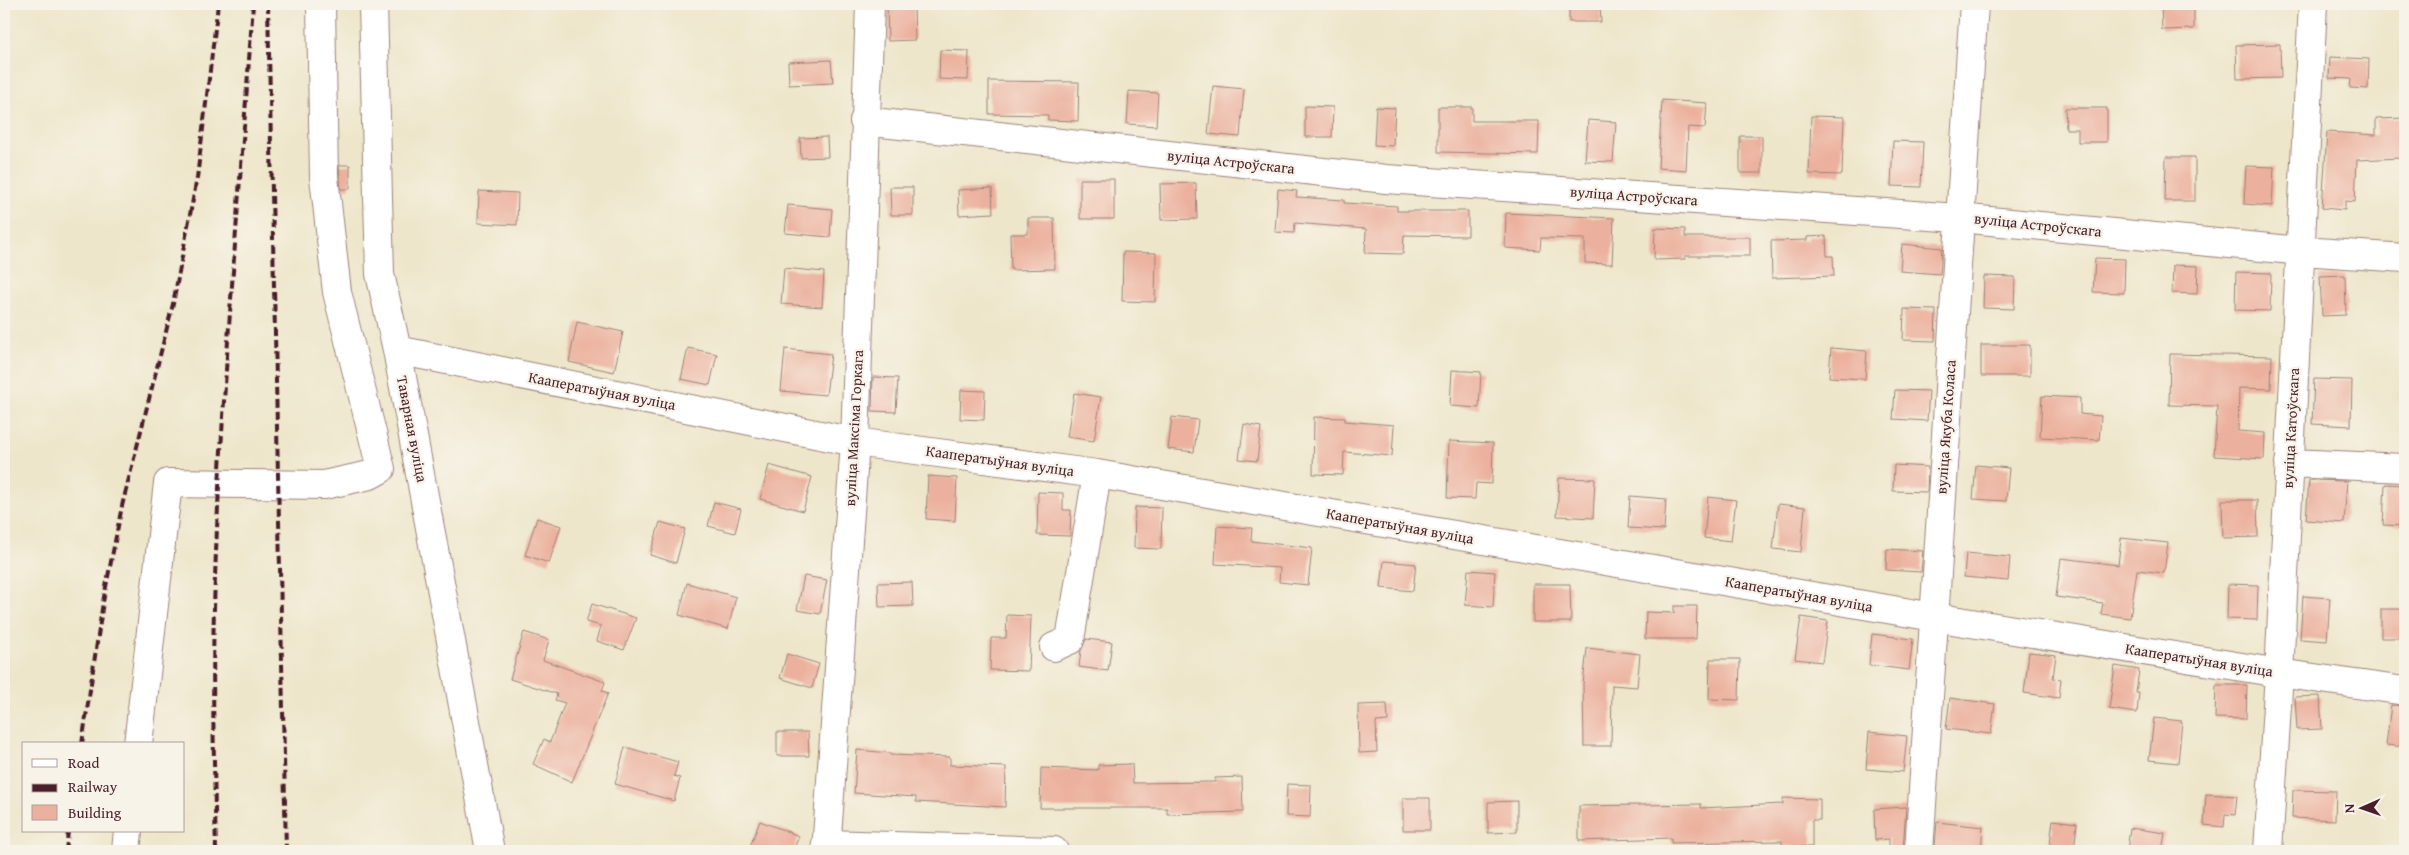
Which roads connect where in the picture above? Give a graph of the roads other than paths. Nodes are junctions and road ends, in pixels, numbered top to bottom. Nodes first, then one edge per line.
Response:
1 (321, 4) edge
2 (373, 4) edge
3 (870, 4) edge
4 (1974, 4) edge
5 (2313, 4) edge
6 (864, 121) junction
7 (1959, 218) junction
8 (2302, 251) junction
9 (2405, 258) edge
10 (397, 350) junction
11 (855, 442) junction
12 (2289, 463) junction
13 (2405, 468) edge
14 (1097, 474) junction
15 (1934, 617) junction
16 (1054, 646) dead end
17 (2279, 673) junction
18 (2405, 691) edge
19 (138, 742) edge
20 (128, 832) edge
21 (826, 848) edge
22 (126, 851) edge
23 (490, 851) edge
24 (1054, 851) edge
25 (1919, 851) edge
26 (2268, 851) edge

1 - 19 street
2 - 10 street, Таварная вуліца
3 - 6 street, вуліца Максіма Горкага
4 - 7 street, вуліца Якуба Коласа
5 - 8 street, вуліца Катоўскага
6 - 7 street, вуліца Астроўскага
6 - 11 street, вуліца Максіма Горкага
7 - 8 street, вуліца Астроўскага
7 - 15 street, вуліца Якуба Коласа
8 - 9 street, вуліца Астроўскага
8 - 12 street, вуліца Катоўскага
10 - 11 street, Кааператыўная вуліца
10 - 23 street, Таварная вуліца
11 - 14 street, Кааператыўная вуліца
11 - 21 street, вуліца Максіма Горкага
12 - 13 street
12 - 17 street, вуліца Катоўскага
14 - 15 street, Кааператыўная вуліца
14 - 16 street
15 - 17 street, Кааператыўная вуліца
15 - 25 street, вуліца Якуба Коласа
17 - 18 street, Кааператыўная вуліца
17 - 26 street, вуліца Катоўскага
20 - 22 street
21 - 24 street

